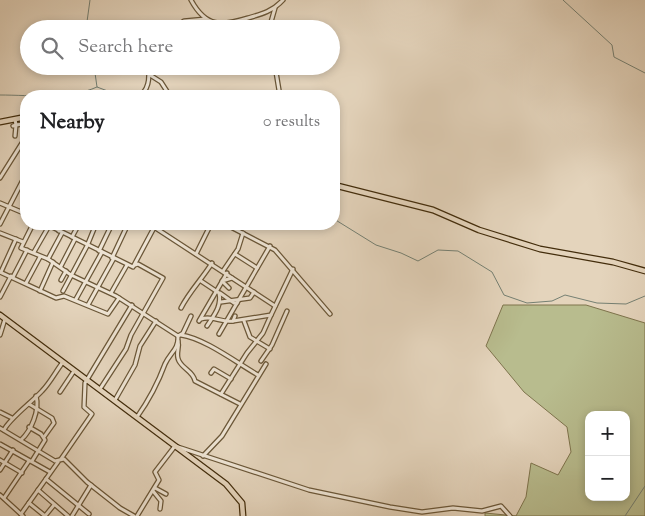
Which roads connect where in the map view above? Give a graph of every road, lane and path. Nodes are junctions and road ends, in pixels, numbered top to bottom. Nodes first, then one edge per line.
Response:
1 (191, 0) edge
2 (283, 0) edge
3 (275, 8) junction
4 (206, 19) joint
5 (195, 20) edge
6 (241, 20) edge
7 (272, 20) edge
8 (150, 75) joint
9 (276, 75) edge
10 (145, 90) edge
11 (166, 90) edge
12 (279, 90) edge
13 (20, 118) edge
14 (15, 119) junction
15 (0, 122) edge
16 (20, 125) edge
17 (14, 126) junction
18 (15, 136) dead end
19 (20, 146) edge
20 (0, 178) edge
21 (20, 185) edge
22 (340, 187) edge
23 (0, 203) edge
24 (8, 207) junction
25 (20, 212) edge
26 (0, 224) edge
27 (30, 230) edge
28 (45, 230) edge
29 (57, 230) edge
30 (76, 230) edge
31 (94, 230) edge
32 (109, 230) edge
33 (125, 230) edge
34 (152, 230) edge
35 (162, 230) edge
36 (207, 230) edge
37 (237, 230) edge
38 (61, 232) junction
39 (0, 233) edge
40 (243, 233) junction
41 (73, 238) junction
42 (16, 239) junction
43 (23, 242) junction
44 (87, 246) junction
45 (270, 246) junction
46 (231, 249) dead end
47 (27, 250) junction
48 (34, 252) junction
49 (100, 252) junction
50 (235, 253) junction
51 (196, 254) junction
52 (40, 257) junction
53 (113, 258) junction
54 (48, 259) junction
55 (53, 262) junction
56 (212, 263) junction
57 (126, 265) junction
58 (134, 265) junction
59 (61, 266) junction
60 (257, 268) junction
61 (293, 269) junction
62 (66, 271) junction
63 (645, 271) edge
64 (0, 272) edge
65 (225, 272) junction
66 (71, 275) junction
67 (12, 277) junction
68 (233, 278) junction
69 (61, 280) dead end
70 (84, 281) junction
71 (201, 281) junction
72 (222, 281) junction
73 (26, 283) junction
74 (247, 287) junction
75 (98, 288) junction
76 (229, 288) dead end
77 (40, 291) junction
78 (63, 291) dead end
79 (218, 292) junction
80 (254, 292) junction
81 (111, 293) junction
82 (0, 297) edge
83 (119, 298) junction
84 (240, 298) junction
85 (76, 300) junction
86 (229, 300) junction
87 (221, 302) junction
88 (238, 303) junction
89 (88, 305) junction
90 (132, 305) junction
91 (275, 306) junction
92 (180, 308) dead end
93 (287, 311) dead end
94 (144, 312) junction
95 (330, 314) dead end
96 (0, 315) edge
97 (271, 315) junction
98 (191, 316) dead end
99 (235, 316) dead end
100 (213, 317) junction
101 (6, 319) junction
102 (156, 321) junction
103 (233, 321) junction
104 (244, 321) junction
105 (226, 322) junction
106 (207, 326) dead end
107 (219, 334) dead end
108 (0, 335) edge
109 (180, 335) junction
110 (178, 341) junction
111 (257, 342) junction
112 (270, 349) junction
113 (261, 361) dead end
114 (63, 362) junction
115 (266, 364) dead end
116 (240, 365) junction
117 (74, 370) junction
118 (211, 373) dead end
119 (258, 375) junction
120 (87, 379) junction
121 (231, 379) junction
122 (100, 389) junction
123 (60, 392) dead end
124 (221, 394) junction
125 (36, 396) junction
126 (115, 400) junction
127 (29, 404) junction
128 (240, 404) junction
129 (37, 410) junction
130 (0, 412) edge
131 (137, 417) junction
132 (12, 418) junction
133 (29, 427) junction
134 (1, 430) edge
135 (44, 437) junction
136 (20, 440) junction
137 (0, 444) edge
138 (175, 446) junction
139 (13, 450) junction
140 (39, 451) junction
141 (203, 456) junction
142 (62, 459) junction
143 (0, 460) edge
144 (31, 461) junction
145 (5, 462) junction
146 (58, 462) junction
147 (0, 470) edge
148 (50, 472) junction
149 (22, 473) junction
150 (46, 479) junction
151 (91, 484) junction
152 (154, 489) junction
153 (38, 490) junction
154 (166, 494) dead end
155 (0, 495) edge
156 (4, 498) junction
157 (29, 503) junction
158 (54, 505) junction
159 (79, 506) junction
160 (160, 509) dead end
161 (89, 514) dead end
162 (22, 515) edge
163 (45, 516) edge
164 (68, 516) edge
165 (72, 516) edge
166 (135, 516) edge
167 (243, 516) edge
168 (510, 516) edge

1 - 4 street
2 - 3 street
3 - 6 street
3 - 7 street
4 - 5 street
8 - 10 street
8 - 11 street
9 - 12 street
13 - 14 main road
14 - 15 main road
14 - 17 street
16 - 17 street
17 - 18 street
19 - 20 street
21 - 24 street
22 - 63 main road
23 - 24 street
24 - 25 street
24 - 26 street
27 - 43 street
28 - 48 street
29 - 38 street
30 - 41 street
31 - 44 street
32 - 49 street
33 - 53 street
34 - 58 street
35 - 51 street
36 - 51 street
37 - 40 street
38 - 41 street
38 - 54 street
39 - 42 street
40 - 45 street
40 - 50 street
41 - 44 street
41 - 59 street
42 - 43 street
42 - 64 street
43 - 47 street
44 - 49 street
44 - 66 street
45 - 60 street
45 - 61 street
46 - 50 street
47 - 48 street
47 - 67 street
48 - 52 street
49 - 53 street
49 - 70 street
50 - 60 street
50 - 65 street
51 - 56 street
52 - 54 street
52 - 73 street
53 - 57 street
53 - 75 street
54 - 55 street
55 - 59 street
55 - 77 street
56 - 65 street
56 - 71 street
57 - 58 street
57 - 81 street
58 - 94 street
59 - 62 street
60 - 74 street
61 - 91 street
61 - 95 street
62 - 66 street
62 - 69 street
64 - 67 street
65 - 68 street
65 - 72 street
66 - 70 street
66 - 78 street
67 - 73 street
67 - 82 street
68 - 72 street
68 - 74 street
70 - 75 street
70 - 85 street
71 - 79 street
71 - 92 street
72 - 76 street
72 - 79 street
73 - 77 street
74 - 80 street
74 - 84 street
75 - 81 street
75 - 89 street
77 - 85 street
79 - 86 street
79 - 87 street
79 - 100 street
80 - 84 street
80 - 91 street
81 - 83 street
83 - 89 street
83 - 90 street
84 - 86 street
84 - 88 street
85 - 89 street
86 - 87 street
86 - 88 street
87 - 100 street
88 - 105 street
90 - 94 street
90 - 120 street
91 - 97 street
93 - 112 street
94 - 102 street
94 - 122 street
96 - 101 main road
97 - 104 street
97 - 111 street
98 - 109 street
99 - 103 street
100 - 105 street
100 - 106 street
101 - 108 street
101 - 114 main road
102 - 109 street
102 - 126 street
103 - 104 street
103 - 105 street
104 - 111 street
105 - 107 street
109 - 110 street
109 - 116 street
110 - 124 street
110 - 131 street
111 - 112 street
111 - 116 street
112 - 113 street
114 - 117 main road
114 - 125 street
115 - 119 street
116 - 119 street
116 - 121 street
117 - 120 main road
117 - 123 street
118 - 121 street
119 - 128 street
120 - 122 main road
120 - 142 street
121 - 124 street
122 - 126 main road
124 - 128 street
125 - 127 street
125 - 129 street
126 - 131 main road
127 - 129 street
127 - 132 street
128 - 141 street
129 - 133 street
129 - 135 street
130 - 132 street
131 - 138 main road
132 - 134 street
133 - 135 street
133 - 136 street
134 - 136 street
135 - 140 street
136 - 140 street
137 - 139 street
138 - 141 street
138 - 152 street
138 - 167 main road
139 - 144 street
139 - 145 street
140 - 144 street
140 - 146 street
141 - 168 street
142 - 146 street
142 - 151 street
143 - 145 street
144 - 148 street
144 - 149 street
145 - 147 street
145 - 149 street
146 - 148 street
148 - 150 street
149 - 156 street
150 - 153 street
150 - 159 street
151 - 159 street
151 - 166 street
152 - 154 street
152 - 160 street
152 - 166 street
153 - 157 street
153 - 158 street
155 - 156 street
156 - 162 street
157 - 162 street
157 - 163 street
158 - 163 street
158 - 164 street
159 - 161 street
159 - 165 street

